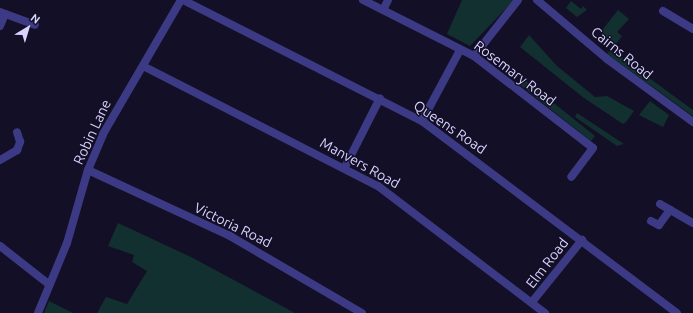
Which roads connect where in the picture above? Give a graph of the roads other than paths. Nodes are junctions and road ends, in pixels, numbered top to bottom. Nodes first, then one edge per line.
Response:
1 (182, 0) edge
2 (363, 0) edge
3 (388, 0) edge
4 (518, 0) edge
5 (537, 0) edge
6 (383, 10) junction
7 (663, 10) dead end
8 (2, 13) edge
9 (35, 25) dead end
10 (0, 26) edge
11 (693, 29) edge
12 (460, 50) junction
13 (474, 56) junction
14 (143, 66) junction
15 (380, 98) junction
16 (422, 121) junction
17 (693, 122) edge
18 (17, 132) dead end
19 (0, 160) edge
20 (344, 168) junction
21 (88, 170) junction
22 (571, 176) dead end
23 (660, 204) dead end
24 (670, 210) junction
25 (651, 221) dead end
26 (693, 223) edge
27 (582, 240) junction
28 (0, 246) edge
29 (50, 284) junction
30 (532, 302) junction
31 (38, 313) edge
32 (362, 313) edge
33 (545, 313) edge
34 (677, 313) edge

1 - 14 street, Robin Lane
1 - 15 street, Queens Road
2 - 6 street, Rosemary Road
3 - 6 street
4 - 13 street
5 - 17 street, Cairns Road
6 - 12 street, Rosemary Road
7 - 11 street
8 - 9 street
8 - 10 street
12 - 13 street, Rosemary Road
12 - 16 street
13 - 22 street, Rosemary Road
14 - 20 street, Manvers Road
14 - 21 street, Robin Lane
15 - 16 street, Queens Road
15 - 20 street
16 - 27 street, Queens Road
18 - 19 street
20 - 30 street, Manvers Road
21 - 29 street, Robin Lane
21 - 32 street, Victoria Road
23 - 24 street
24 - 25 street
24 - 26 street
27 - 30 street, Elm Road
27 - 34 street, Queens Road
28 - 29 street
29 - 31 street, Robin Lane
30 - 33 street, Manvers Road

